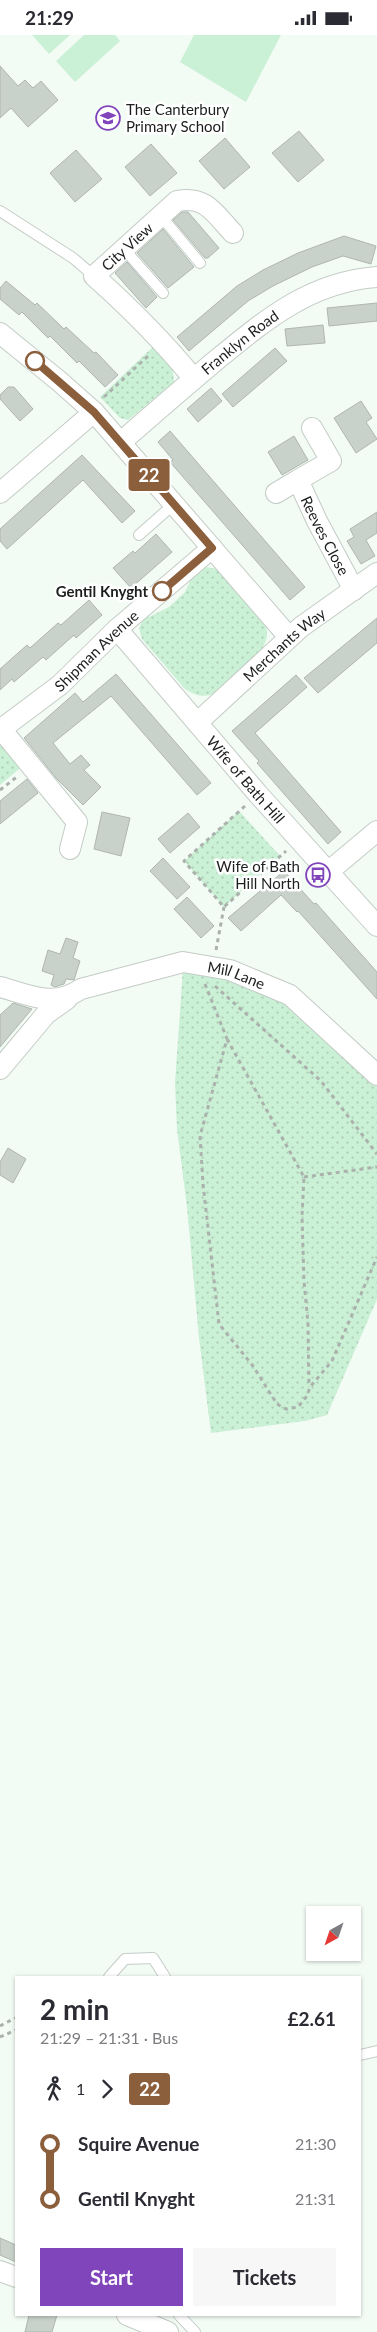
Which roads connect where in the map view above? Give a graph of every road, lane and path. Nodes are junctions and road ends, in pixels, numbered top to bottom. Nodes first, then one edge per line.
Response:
1 (0, 211) edge
2 (161, 216) junction
3 (231, 225) dead end
4 (124, 249) junction
5 (200, 263) dead end
6 (94, 275) junction
7 (377, 277) edge
8 (163, 293) dead end
9 (0, 333) edge
10 (163, 342) junction
11 (194, 379) junction
12 (97, 406) junction
13 (312, 428) dead end
14 (120, 442) junction
15 (298, 480) junction
16 (0, 493) edge
17 (276, 493) dead end
18 (174, 504) junction
19 (139, 535) dead end
20 (212, 548) junction
21 (377, 573) edge
22 (354, 589) junction
23 (117, 629) junction
24 (289, 637) junction
25 (198, 722) junction
26 (0, 730) edge
27 (258, 794) junction
28 (377, 831) edge
29 (299, 839) junction
30 (70, 849) dead end
31 (328, 872) junction
32 (224, 907) junction
33 (377, 926) edge
34 (204, 966) junction
35 (0, 987) edge
36 (69, 997) junction
37 (227, 1039) junction
38 (0, 1069) edge
39 (377, 1075) edge
40 (377, 1154) edge
41 (377, 1167) edge
42 (304, 1177) junction
43 (377, 1257) edge
44 (310, 1387) junction
45 (110, 1976) edge
46 (164, 1976) edge
47 (15, 2019) edge
48 (0, 2026) edge
49 (15, 2030) edge
50 (0, 2037) edge
51 (377, 2051) edge
52 (361, 2055) edge
53 (0, 2271) edge
54 (15, 2277) edge
55 (129, 2316) edge
56 (180, 2316) edge
57 (168, 2332) edge
58 (195, 2332) edge

1 - 6 lane
2 - 3 street, City View
2 - 4 street, City View
2 - 5 lane
4 - 6 street, City View
4 - 8 lane
6 - 10 street, City View
7 - 11 street, Franklyn Road
9 - 12 street
10 - 11 street, City View
10 - 12 path
11 - 14 street, Franklyn Road
12 - 14 street
12 - 16 street
13 - 15 street, Reeves Close
14 - 18 street
15 - 17 street, Reeves Close
15 - 22 street, Reeves Close
18 - 19 lane
18 - 20 street
20 - 23 street, Shipman Avenue
20 - 24 street
21 - 22 street, Merchants Way
22 - 24 street, Merchants Way
23 - 25 street, Wife of Bath Hill
23 - 26 street, Shipman Avenue
24 - 25 street, Merchants Way
25 - 27 street, Wife of Bath Hill
26 - 30 street
27 - 29 street, Wife of Bath Hill
27 - 32 path
28 - 31 street
29 - 31 street, Wife of Bath Hill
29 - 32 path
31 - 33 street, Wife of Bath Hill
32 - 34 path
34 - 36 street, Mill Lane
34 - 37 path
34 - 39 street, Mill Lane
34 - 40 path
35 - 36 street, Mill Lane
36 - 38 street, Mill Lane
37 - 42 path
37 - 44 path
41 - 42 path
42 - 44 path
43 - 44 path
45 - 46 lane
47 - 48 path
49 - 50 path
51 - 52 lane
53 - 54 street
55 - 57 street
56 - 58 lane

